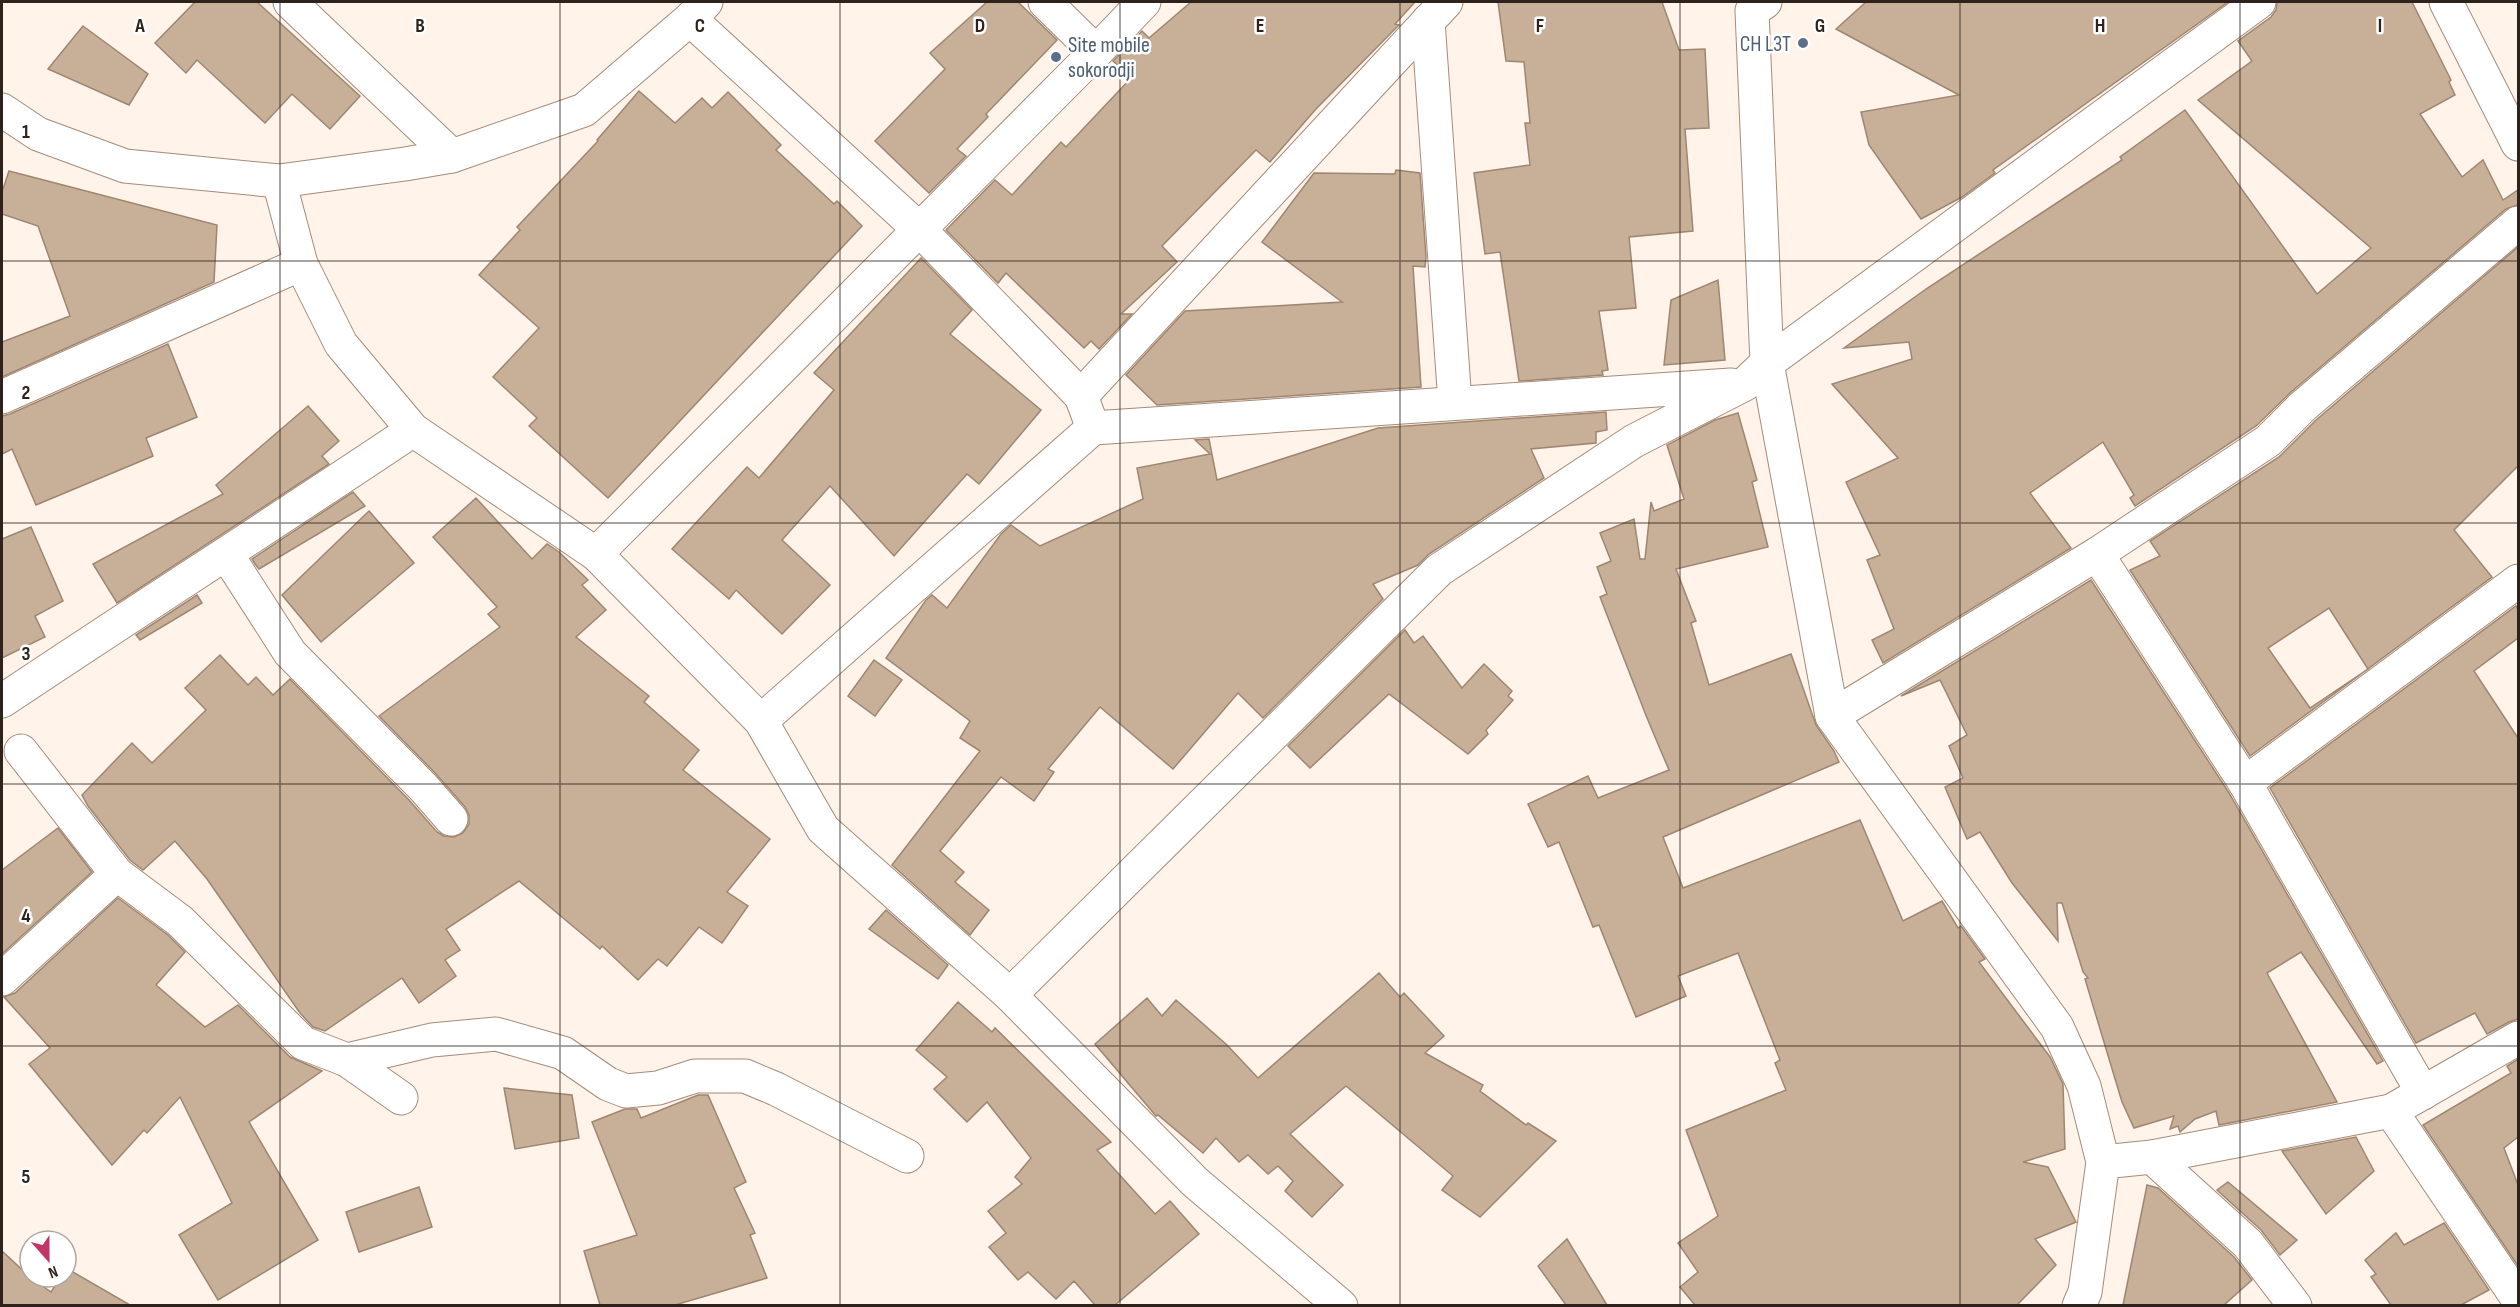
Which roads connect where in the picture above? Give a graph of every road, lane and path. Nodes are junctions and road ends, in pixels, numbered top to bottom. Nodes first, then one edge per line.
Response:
1 (290, 2) edge
2 (1045, 2) edge
3 (1144, 2) edge
4 (2259, 2) edge
5 (2446, 2) edge
6 (1754, 5) edge
7 (698, 10) edge
8 (1437, 11) edge
9 (1096, 52) junction
10 (2, 110) edge
11 (2518, 144) edge
12 (452, 156) junction
13 (279, 181) junction
14 (2518, 223) edge
15 (920, 229) junction
16 (301, 264) junction
17 (1756, 373) junction
18 (1081, 396) junction
19 (2, 397) edge
20 (1455, 403) junction
21 (1093, 428) junction
22 (413, 430) junction
23 (596, 554) junction
24 (2097, 554) junction
25 (227, 555) junction
26 (2518, 581) edge
27 (2, 701) edge
28 (1832, 716) junction
29 (2, 720) edge
30 (761, 721) junction
31 (11, 756) edge
32 (2245, 783) junction
33 (451, 819) dead end
34 (117, 874) junction
35 (2, 979) edge
36 (1010, 995) junction
37 (2518, 1038) edge
38 (347, 1060) junction
39 (2423, 1093) junction
40 (401, 1098) dead end
41 (2391, 1111) junction
42 (907, 1156) dead end
43 (2152, 1157) junction
44 (2103, 1162) junction
45 (2518, 1299) edge
46 (1341, 1305) edge
47 (2079, 1305) edge
48 (2295, 1305) edge

1 - 12 street
2 - 9 street
3 - 9 street
4 - 17 street
5 - 11 street
6 - 17 street
7 - 12 street
7 - 15 street
8 - 18 street
8 - 20 street
9 - 15 street
10 - 13 street
12 - 13 street
13 - 16 street
14 - 24 street
15 - 18 street
15 - 23 street
16 - 19 street
16 - 22 street
17 - 20 street
17 - 28 street
17 - 36 street
18 - 21 street
20 - 21 street
21 - 30 street
22 - 23 street
22 - 25 street
23 - 30 street
24 - 28 street
24 - 32 street
25 - 27 street
25 - 33 street
26 - 32 street
28 - 44 street
29 - 31 street
30 - 36 street
31 - 34 street
32 - 39 street
34 - 35 street
34 - 38 street
36 - 46 street
37 - 39 street
38 - 40 street
38 - 42 street
39 - 41 street
41 - 43 street
41 - 45 street
43 - 44 street
43 - 48 street
44 - 47 street

